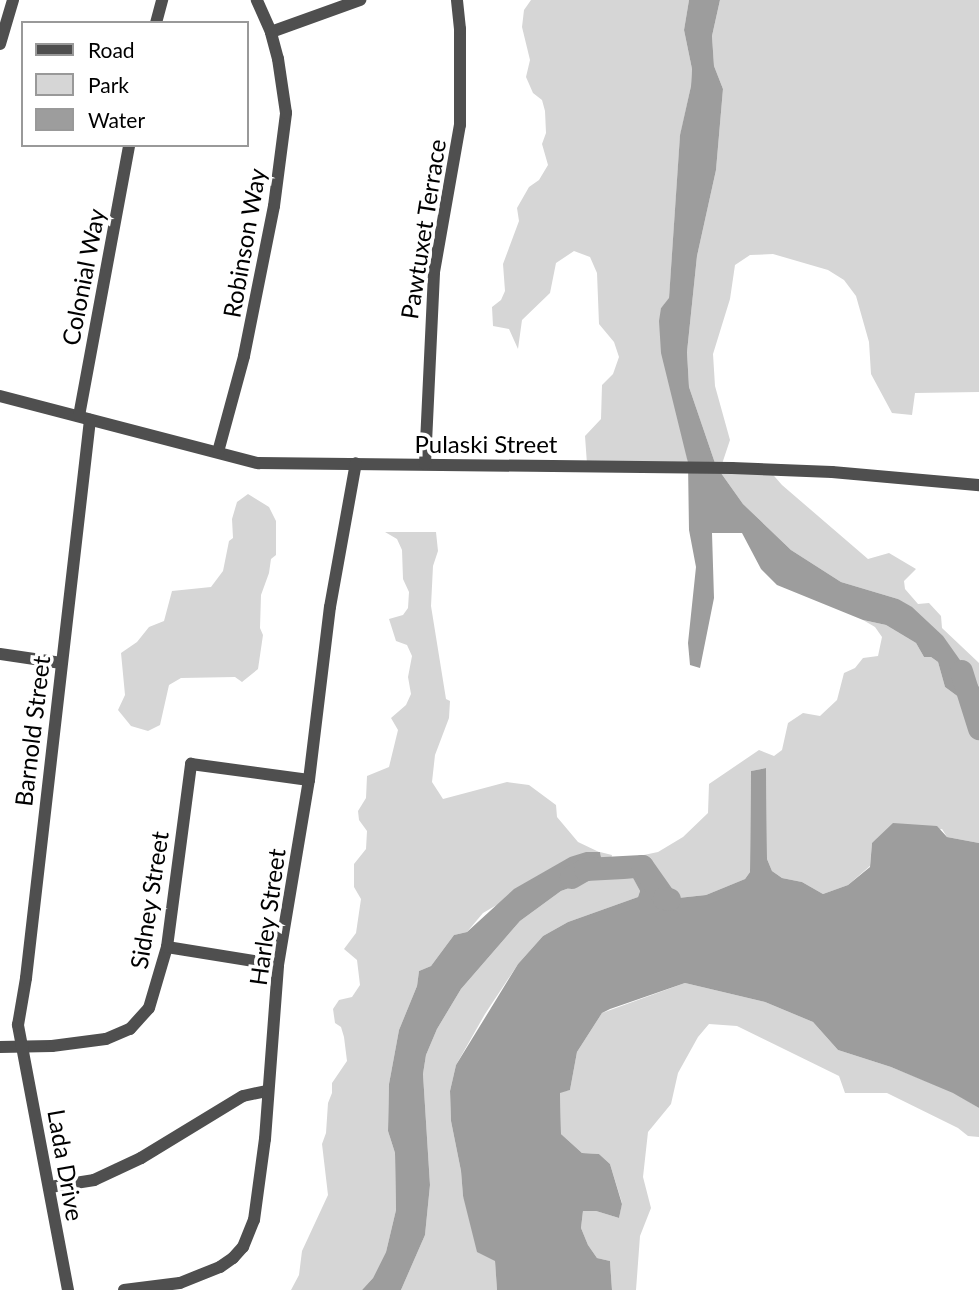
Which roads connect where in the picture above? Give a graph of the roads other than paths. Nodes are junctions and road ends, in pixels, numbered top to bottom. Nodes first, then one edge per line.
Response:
1 (13, 0) edge
2 (162, 0) edge
3 (257, 0) edge
4 (360, 0) edge
5 (457, 0) edge
6 (157, 21) edge
7 (271, 32) junction
8 (0, 44) edge
9 (129, 147) edge
10 (0, 396) edge
11 (85, 418) junction
12 (218, 452) junction
13 (356, 463) junction
14 (425, 464) junction
15 (979, 485) edge
16 (0, 654) edge
17 (61, 663) junction
18 (309, 780) junction
19 (167, 947) junction
20 (278, 965) junction
21 (0, 1047) edge
22 (21, 1047) junction
23 (268, 1091) junction
24 (50, 1187) junction
25 (68, 1290) edge
26 (124, 1290) edge

1 - 8 street
2 - 6 street
3 - 7 street, Robinson Way
4 - 7 street
5 - 14 street, Pawtuxet Terrace
7 - 12 street, Robinson Way
9 - 11 street, Colonial Way
10 - 11 street, Pulaski Street
11 - 12 street, Pulaski Street
11 - 17 street, Barnold Street
12 - 13 street, Pulaski Street
13 - 14 street, Pulaski Street
13 - 18 street, Harley Street
14 - 15 street, Pulaski Street
16 - 17 street
17 - 22 street, Barnold Street
18 - 19 street, Sidney Street
18 - 20 street, Harley Street
19 - 20 street
19 - 22 street, Sidney Street
20 - 23 street, Harley Street
21 - 22 street, Sidney Street
22 - 24 street, Lada Drive
23 - 24 street
23 - 26 street, Harley Street
24 - 25 street, Lada Drive

